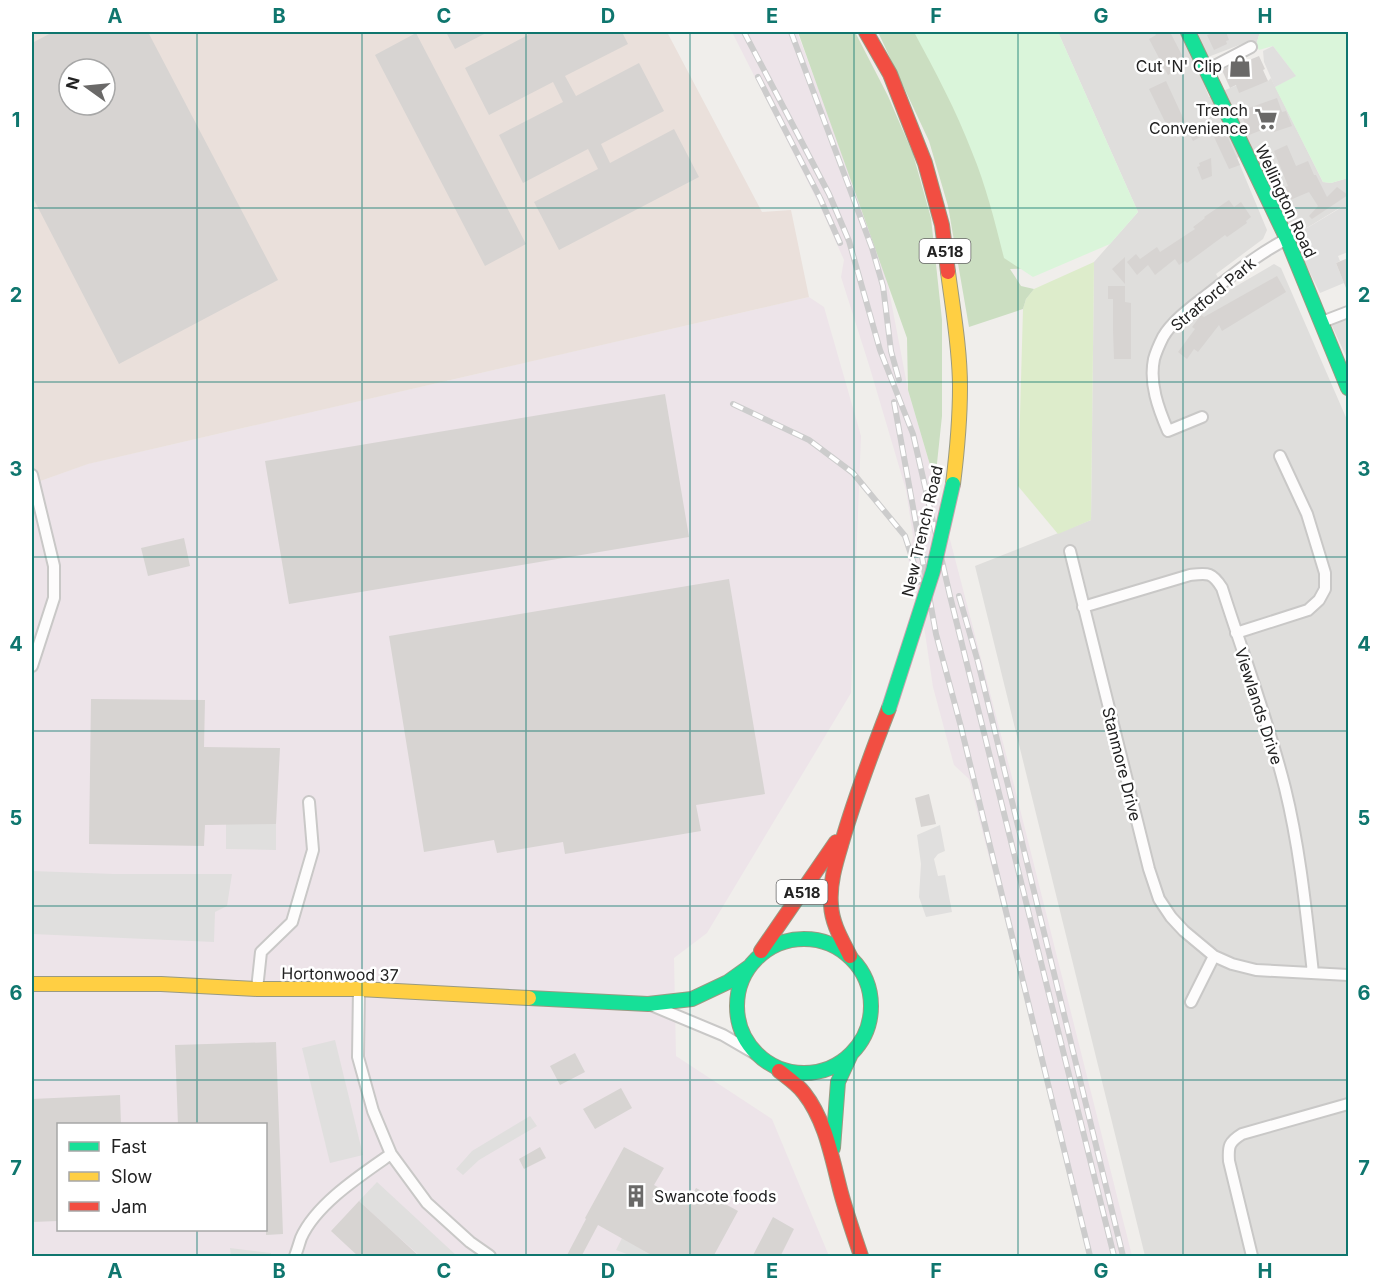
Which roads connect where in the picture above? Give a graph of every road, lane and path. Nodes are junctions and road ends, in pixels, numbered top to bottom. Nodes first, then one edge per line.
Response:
1 (866, 32) edge
2 (1188, 32) edge
3 (1251, 47) dead end
4 (1207, 70) junction
5 (1287, 239) junction
6 (1348, 312) edge
7 (1322, 322) junction
8 (1348, 388) edge
9 (1202, 417) dead end
10 (1280, 456) dead end
11 (32, 475) edge
12 (1070, 551) dead end
13 (1083, 607) junction
14 (1236, 633) junction
15 (32, 666) edge
16 (309, 802) dead end
17 (846, 827) junction
18 (850, 956) junction
19 (1214, 956) junction
20 (753, 962) junction
21 (1313, 973) junction
22 (1348, 975) edge
23 (32, 984) edge
24 (257, 989) junction
25 (359, 989) junction
26 (1191, 1002) dead end
27 (648, 1004) junction
28 (851, 1054) junction
29 (763, 1059) junction
30 (1348, 1104) edge
31 (391, 1154) junction
32 (832, 1156) junction
33 (295, 1257) edge
34 (490, 1257) edge
35 (861, 1257) edge
36 (1252, 1257) edge

1 - 17 main road, New Trench Road / A518, bridge
2 - 4 main road, Wellington Road
3 - 4 street
4 - 5 main road, Wellington Road
5 - 7 main road, Wellington Road
5 - 9 street, Stratford Park
6 - 7 street
7 - 8 main road, Wellington Road
10 - 14 street
11 - 15 street
12 - 13 street, Stanmore Drive
13 - 14 street, Viewlands Drive
13 - 19 street, Stanmore Drive
14 - 21 street, Viewlands Drive
16 - 24 street
17 - 18 main road, New Trench Road / A518
17 - 20 main road, New Trench Road / A518
18 - 20 main road
18 - 28 main road
19 - 21 street, Stanmore Drive
19 - 26 street
20 - 27 main road, Hortonwood 37
20 - 29 main road
21 - 22 street, Stanmore Drive
23 - 24 main road, Hortonwood 37
24 - 25 main road, Hortonwood 37
25 - 27 main road, Hortonwood 37
25 - 31 street
27 - 29 street, Hortonwood 37
28 - 29 main road
28 - 32 main road
29 - 32 main road
30 - 36 street
31 - 33 street
31 - 34 street
32 - 35 main road

